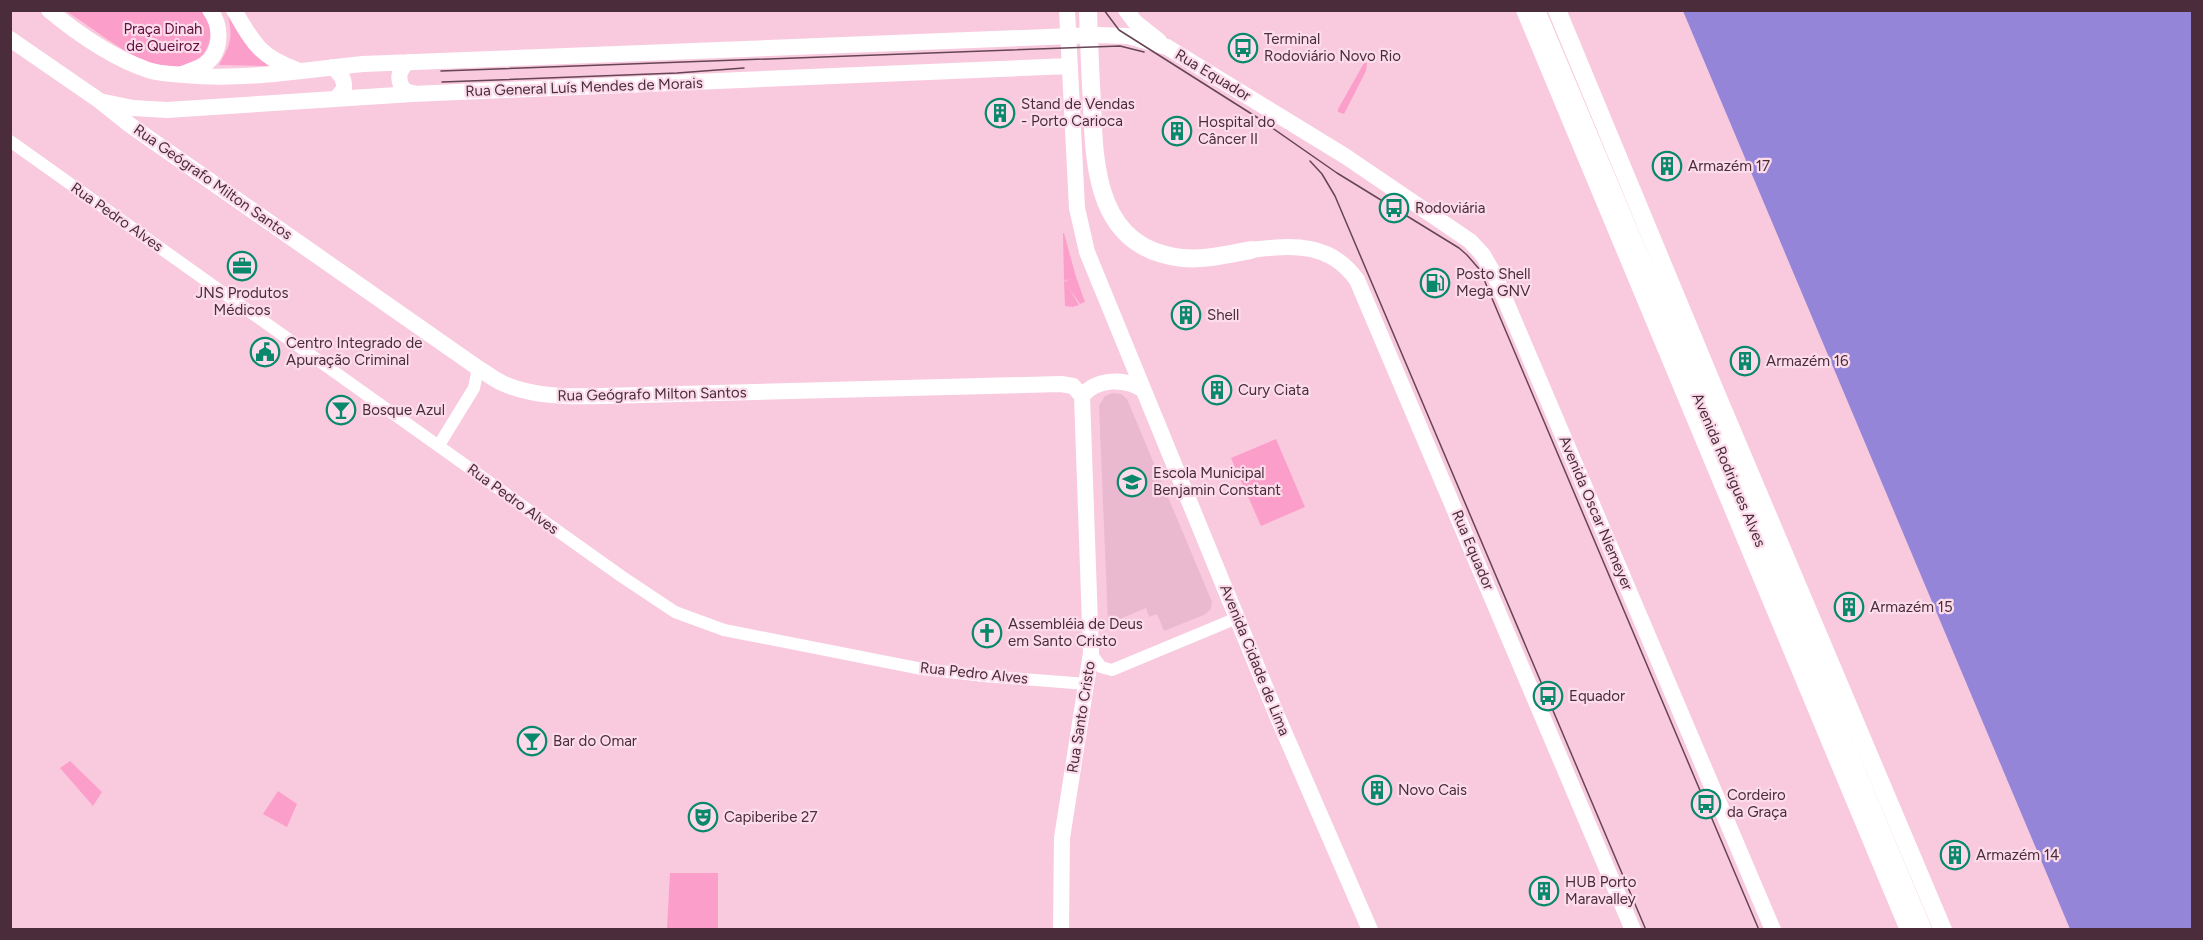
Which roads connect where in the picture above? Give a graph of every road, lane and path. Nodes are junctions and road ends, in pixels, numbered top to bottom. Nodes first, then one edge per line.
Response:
1 (49, 10) edge
2 (210, 10) edge
3 (234, 10) edge
4 (1067, 10) edge
5 (1088, 10) edge
6 (1126, 10) edge
7 (1525, 10) edge
8 (1536, 10) edge
9 (1557, 10) edge
10 (1068, 36) junction
11 (10, 39) edge
12 (1167, 47) junction
13 (408, 62) junction
14 (1070, 66) junction
15 (333, 67) junction
16 (301, 72) junction
17 (178, 75) junction
18 (415, 94) junction
19 (336, 99) junction
20 (100, 101) junction
21 (167, 110) junction
22 (10, 141) edge
23 (158, 143) junction
24 (1345, 156) joint
25 (1251, 250) joint
26 (1641, 258) junction
27 (478, 368) junction
28 (1142, 389) junction
29 (1083, 396) junction
30 (439, 445) junction
31 (1237, 618) junction
32 (1091, 653) junction
33 (1087, 684) junction
34 (1061, 930) edge
35 (1370, 930) edge
36 (1633, 930) edge
37 (1773, 930) edge
38 (1908, 930) edge
39 (1923, 930) edge
40 (1943, 930) edge

1 - 17 main road, Rua General Luís Mendes de Morais
2 - 17 main road
3 - 16 main road
4 - 10 main road, Avenida Cidade de Lima
5 - 25 highway
6 - 12 main road
7 - 26 highway
7 - 38 main road, Avenida Rodrigues Alves
8 - 26 highway, Avenida Rodrigues Alves
9 - 40 highway, Avenida Rodrigues Alves
10 - 12 main road, Rua Equador
10 - 13 main road, Rua General Luís Mendes de Morais
10 - 14 main road, Avenida Cidade de Lima
11 - 20 main road, Rua Geógrafo Milton Santos
12 - 24 main road, Rua Equador
13 - 15 main road, Rua General Luís Mendes de Morais
13 - 18 main road
14 - 18 main road, Rua General Luís Mendes de Morais
14 - 28 main road, Avenida Cidade de Lima
15 - 16 main road, Rua General Luís Mendes de Morais
15 - 19 main road
16 - 17 main road, Rua General Luís Mendes de Morais
18 - 19 main road, Rua General Luís Mendes de Morais
19 - 21 main road, Rua General Luís Mendes de Morais
20 - 21 main road, Rua General Luís Mendes de Morais
20 - 23 main road, Rua Geógrafo Milton Santos
21 - 23 main road
22 - 30 street, Rua Pedro Alves
23 - 27 main road, Rua Geógrafo Milton Santos
24 - 37 main road, Avenida Oscar Niemeyer
25 - 36 main road, Rua Equador
26 - 39 highway, Avenida Rodrigues Alves
27 - 29 main road, Rua Geógrafo Milton Santos
27 - 30 street
28 - 29 main road
28 - 31 main road, Avenida Cidade de Lima
29 - 32 main road, Rua Santo Cristo
30 - 33 street, Rua Pedro Alves
31 - 32 street
31 - 35 main road, Avenida Cidade de Lima
32 - 33 main road, Rua Santo Cristo
33 - 34 main road, Rua Santo Cristo

